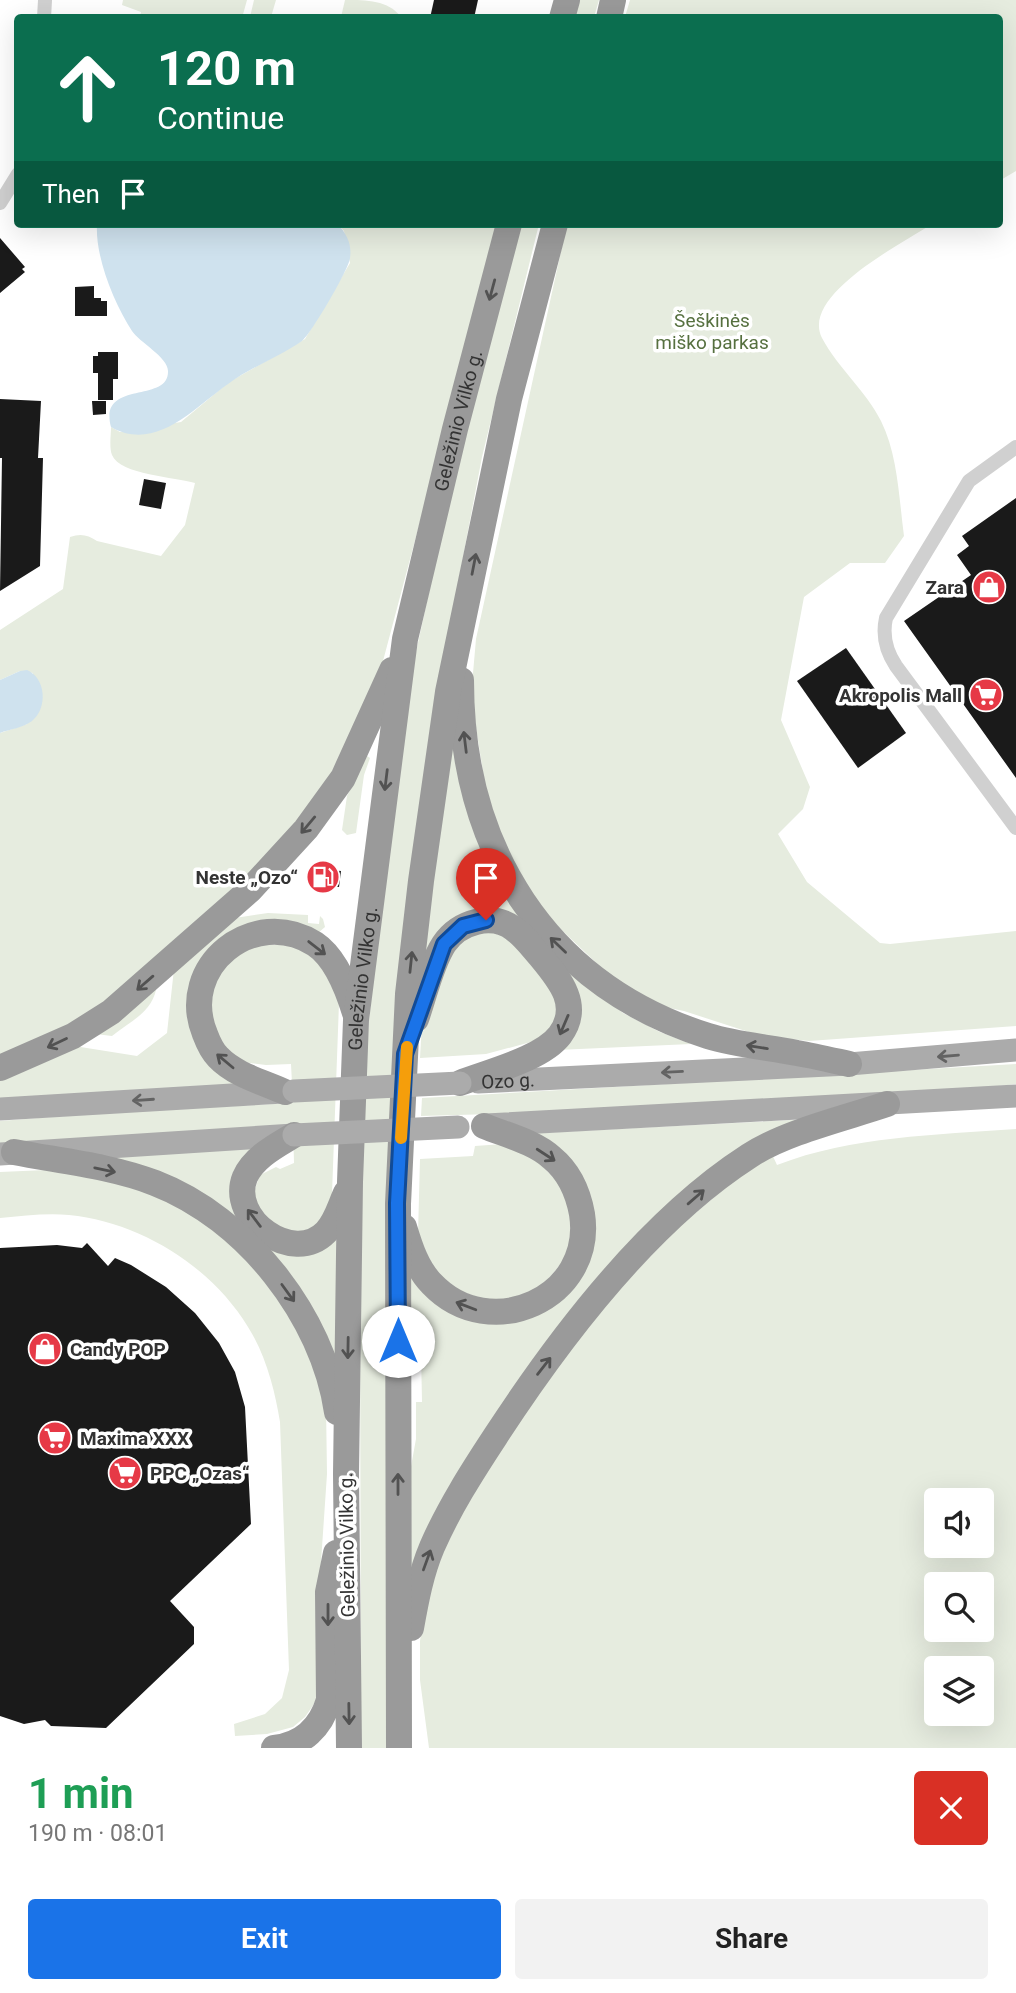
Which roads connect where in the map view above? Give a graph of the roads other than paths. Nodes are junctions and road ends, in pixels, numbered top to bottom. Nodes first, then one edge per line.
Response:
1 (14, 181) edge
2 (0, 204) edge
3 (508, 228) edge
4 (554, 228) edge
5 (1016, 447) edge
6 (461, 631) junction
7 (405, 639) junction
8 (1016, 828) edge
9 (356, 1020) junction
10 (1016, 1050) edge
11 (405, 1054) junction
12 (849, 1064) junction
13 (0, 1068) edge
14 (460, 1083) junction
15 (289, 1092) junction
16 (1016, 1096) edge
17 (887, 1104) junction
18 (0, 1109) edge
19 (471, 1126) junction
20 (293, 1135) junction
21 (7, 1153) edge
22 (350, 1182) junction
23 (397, 1203) junction
24 (346, 1487) junction
25 (398, 1699) junction
26 (274, 1748) edge
27 (349, 1748) edge
28 (399, 1748) edge

1 - 2 street
3 -> 7 highway, Geležinio Vilko g.
6 -> 4 highway
5 - 8 street
11 -> 6 highway
12 -> 6 highway
7 -> 9 highway, Geležinio Vilko g.
7 -> 13 highway
15 -> 9 highway
9 - 22 highway, Geležinio Vilko g.
10 -> 12 main road, Ozo g.
11 -> 14 highway
11 - 23 highway
12 -> 14 main road, Ozo g.
14 - 15 main road, Ozo g., bridge
15 -> 18 main road, Ozo g.
16 - 17 main road
17 - 19 main road
25 -> 17 highway
19 - 20 main road, bridge
19 -> 23 highway
20 - 21 main road
22 -> 20 highway
21 -> 24 highway
22 -> 24 highway, Geležinio Vilko g.
25 -> 23 highway
24 -> 26 highway
24 -> 27 highway, Geležinio Vilko g.
25 - 28 highway

